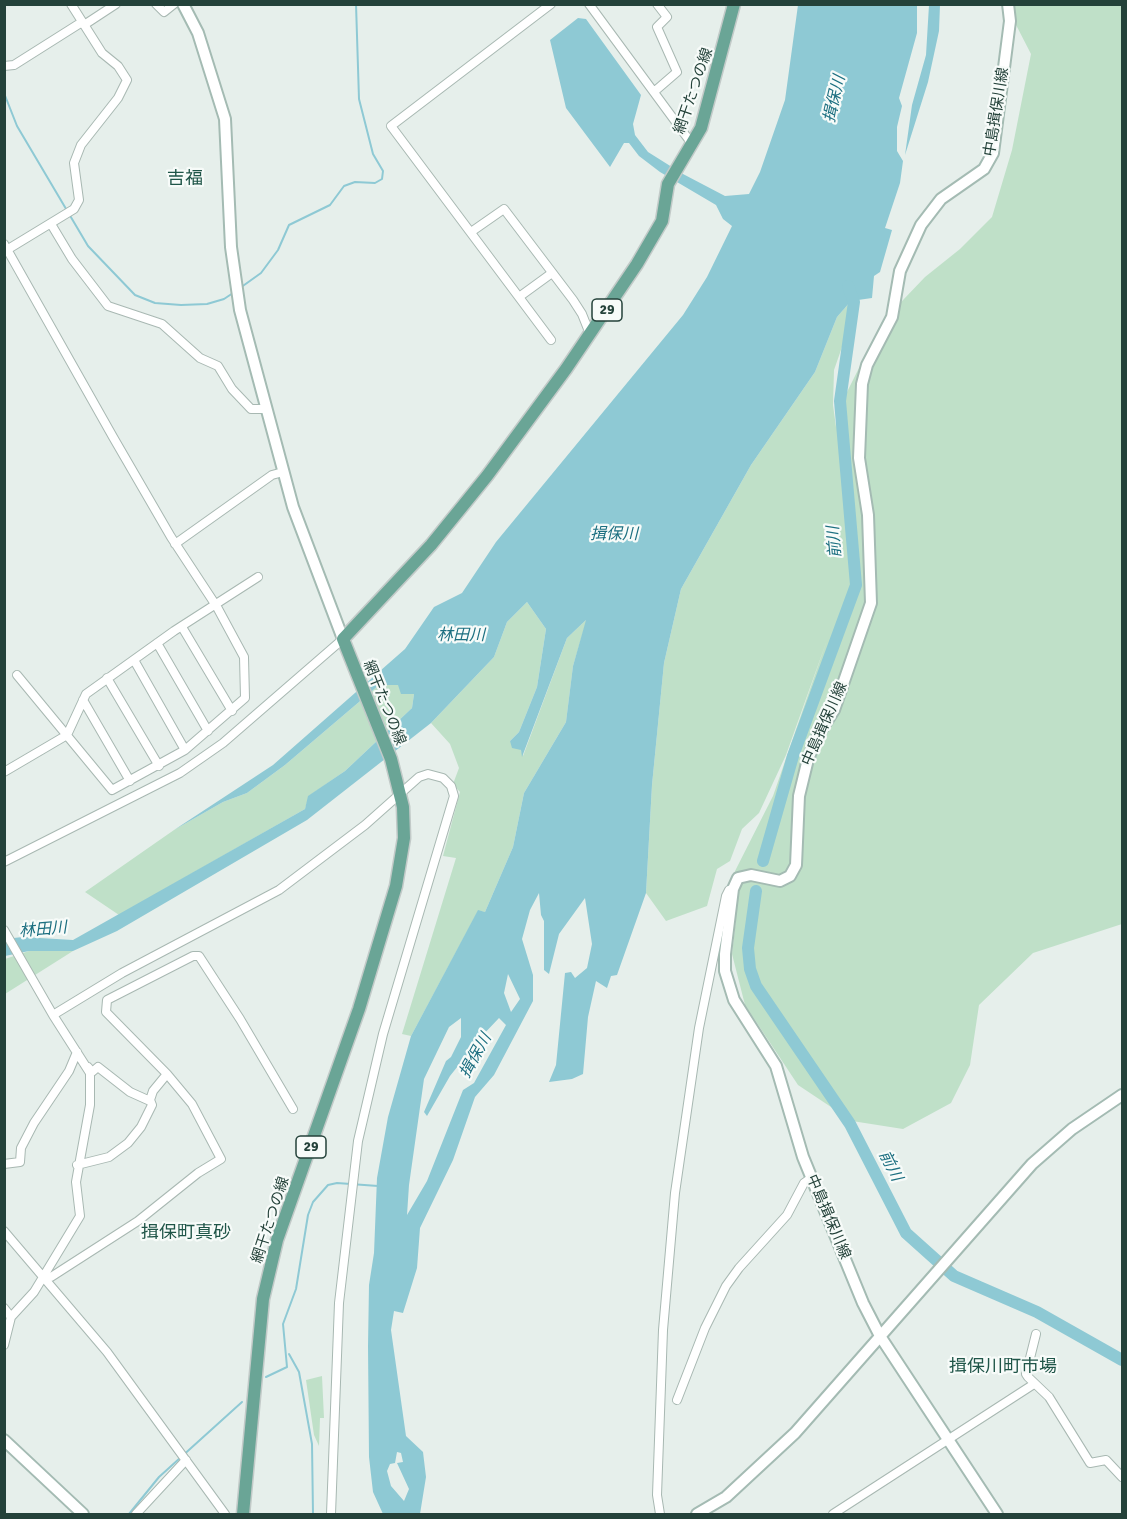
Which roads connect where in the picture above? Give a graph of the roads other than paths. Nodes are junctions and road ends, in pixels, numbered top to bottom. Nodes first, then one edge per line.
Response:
1 (71, 4) edge
2 (116, 4) edge
3 (156, 4) edge
4 (174, 4) edge
5 (183, 4) edge
6 (551, 4) edge
7 (589, 4) edge
8 (734, 4) edge
9 (1008, 4) edge
10 (660, 6) edge
11 (83, 23) junction
12 (4, 66) edge
13 (655, 91) junction
14 (692, 144) junction
15 (51, 224) junction
16 (471, 232) junction
17 (6, 249) edge
18 (552, 273) junction
19 (519, 297) junction
20 (590, 334) junction
21 (551, 340) dead end
22 (266, 409) junction
23 (283, 472) junction
24 (175, 543) junction
25 (258, 577) dead end
26 (215, 605) junction
27 (182, 627) junction
28 (343, 642) junction
29 (158, 643) junction
30 (134, 660) junction
31 (17, 675) dead end
32 (107, 678) junction
33 (83, 700) junction
34 (232, 711) junction
35 (208, 731) junction
36 (67, 735) junction
37 (185, 750) junction
38 (159, 766) junction
39 (4, 772) edge
40 (130, 781) junction
41 (399, 789) junction
42 (4, 862) edge
43 (733, 890) junction
44 (4, 930) edge
45 (53, 1015) junction
46 (78, 1053) junction
47 (166, 1074) junction
48 (1122, 1095) edge
49 (150, 1101) junction
50 (293, 1109) dead end
51 (4, 1164) edge
52 (77, 1165) junction
53 (812, 1178) junction
54 (4, 1231) edge
55 (44, 1276) junction
56 (4, 1308) edge
57 (11, 1317) junction
58 (1036, 1334) dead end
59 (880, 1336) junction
60 (4, 1345) edge
61 (1034, 1383) junction
62 (677, 1400) dead end
63 (948, 1438) junction
64 (4, 1440) edge
65 (186, 1460) junction
66 (1122, 1477) edge
67 (82, 1515) edge
68 (136, 1515) edge
69 (225, 1515) edge
70 (243, 1515) edge
71 (331, 1515) edge
72 (660, 1515) edge
73 (697, 1515) edge
74 (833, 1515) edge
75 (997, 1515) edge

1 - 11 street
2 - 11 street
3 - 4 street
5 - 22 main road
6 - 16 street
7 - 13 street
8 - 14 main road, 網干たつの線 / 29
9 - 43 main road, 中島揖保川線
10 - 13 street
11 - 12 street
11 - 15 street
13 - 14 street
14 - 20 main road, 網干たつの線 / 29
15 - 17 street
15 - 22 street
16 - 18 street
16 - 19 street
17 - 24 street
18 - 19 street
18 - 20 street
19 - 21 street
20 - 28 main road, 網干たつの線 / 29
22 - 23 main road
23 - 24 street
23 - 28 main road
24 - 26 street
25 - 26 street
26 - 27 street
26 - 34 street
27 - 29 street
27 - 34 street
28 - 41 main road, 網干たつの線 / 29
28 - 42 street
29 - 30 street
29 - 35 street
30 - 32 street
30 - 37 street
31 - 36 street
32 - 33 street
32 - 38 street
33 - 36 street
33 - 40 street
34 - 35 street
35 - 37 street
36 - 39 street
36 - 40 street
37 - 38 street
38 - 40 street
41 - 45 street
41 - 70 main road, 網干たつの線 / 29
41 - 71 street
43 - 53 main road, 中島揖保川線
43 - 72 street
44 - 45 street
45 - 46 street
46 - 49 street
46 - 51 street
46 - 52 street
47 - 49 street
47 - 50 street
47 - 55 street
48 - 59 main road
49 - 52 street
52 - 55 street
53 - 59 main road, 中島揖保川線
53 - 62 street
54 - 55 street
55 - 57 street
55 - 65 street
56 - 57 street
57 - 60 street
58 - 61 street
59 - 63 main road, 中島揖保川線
59 - 73 main road
61 - 63 street
61 - 66 street
63 - 74 street
63 - 75 main road, 中島揖保川線
64 - 67 main road
65 - 68 street
65 - 69 street

